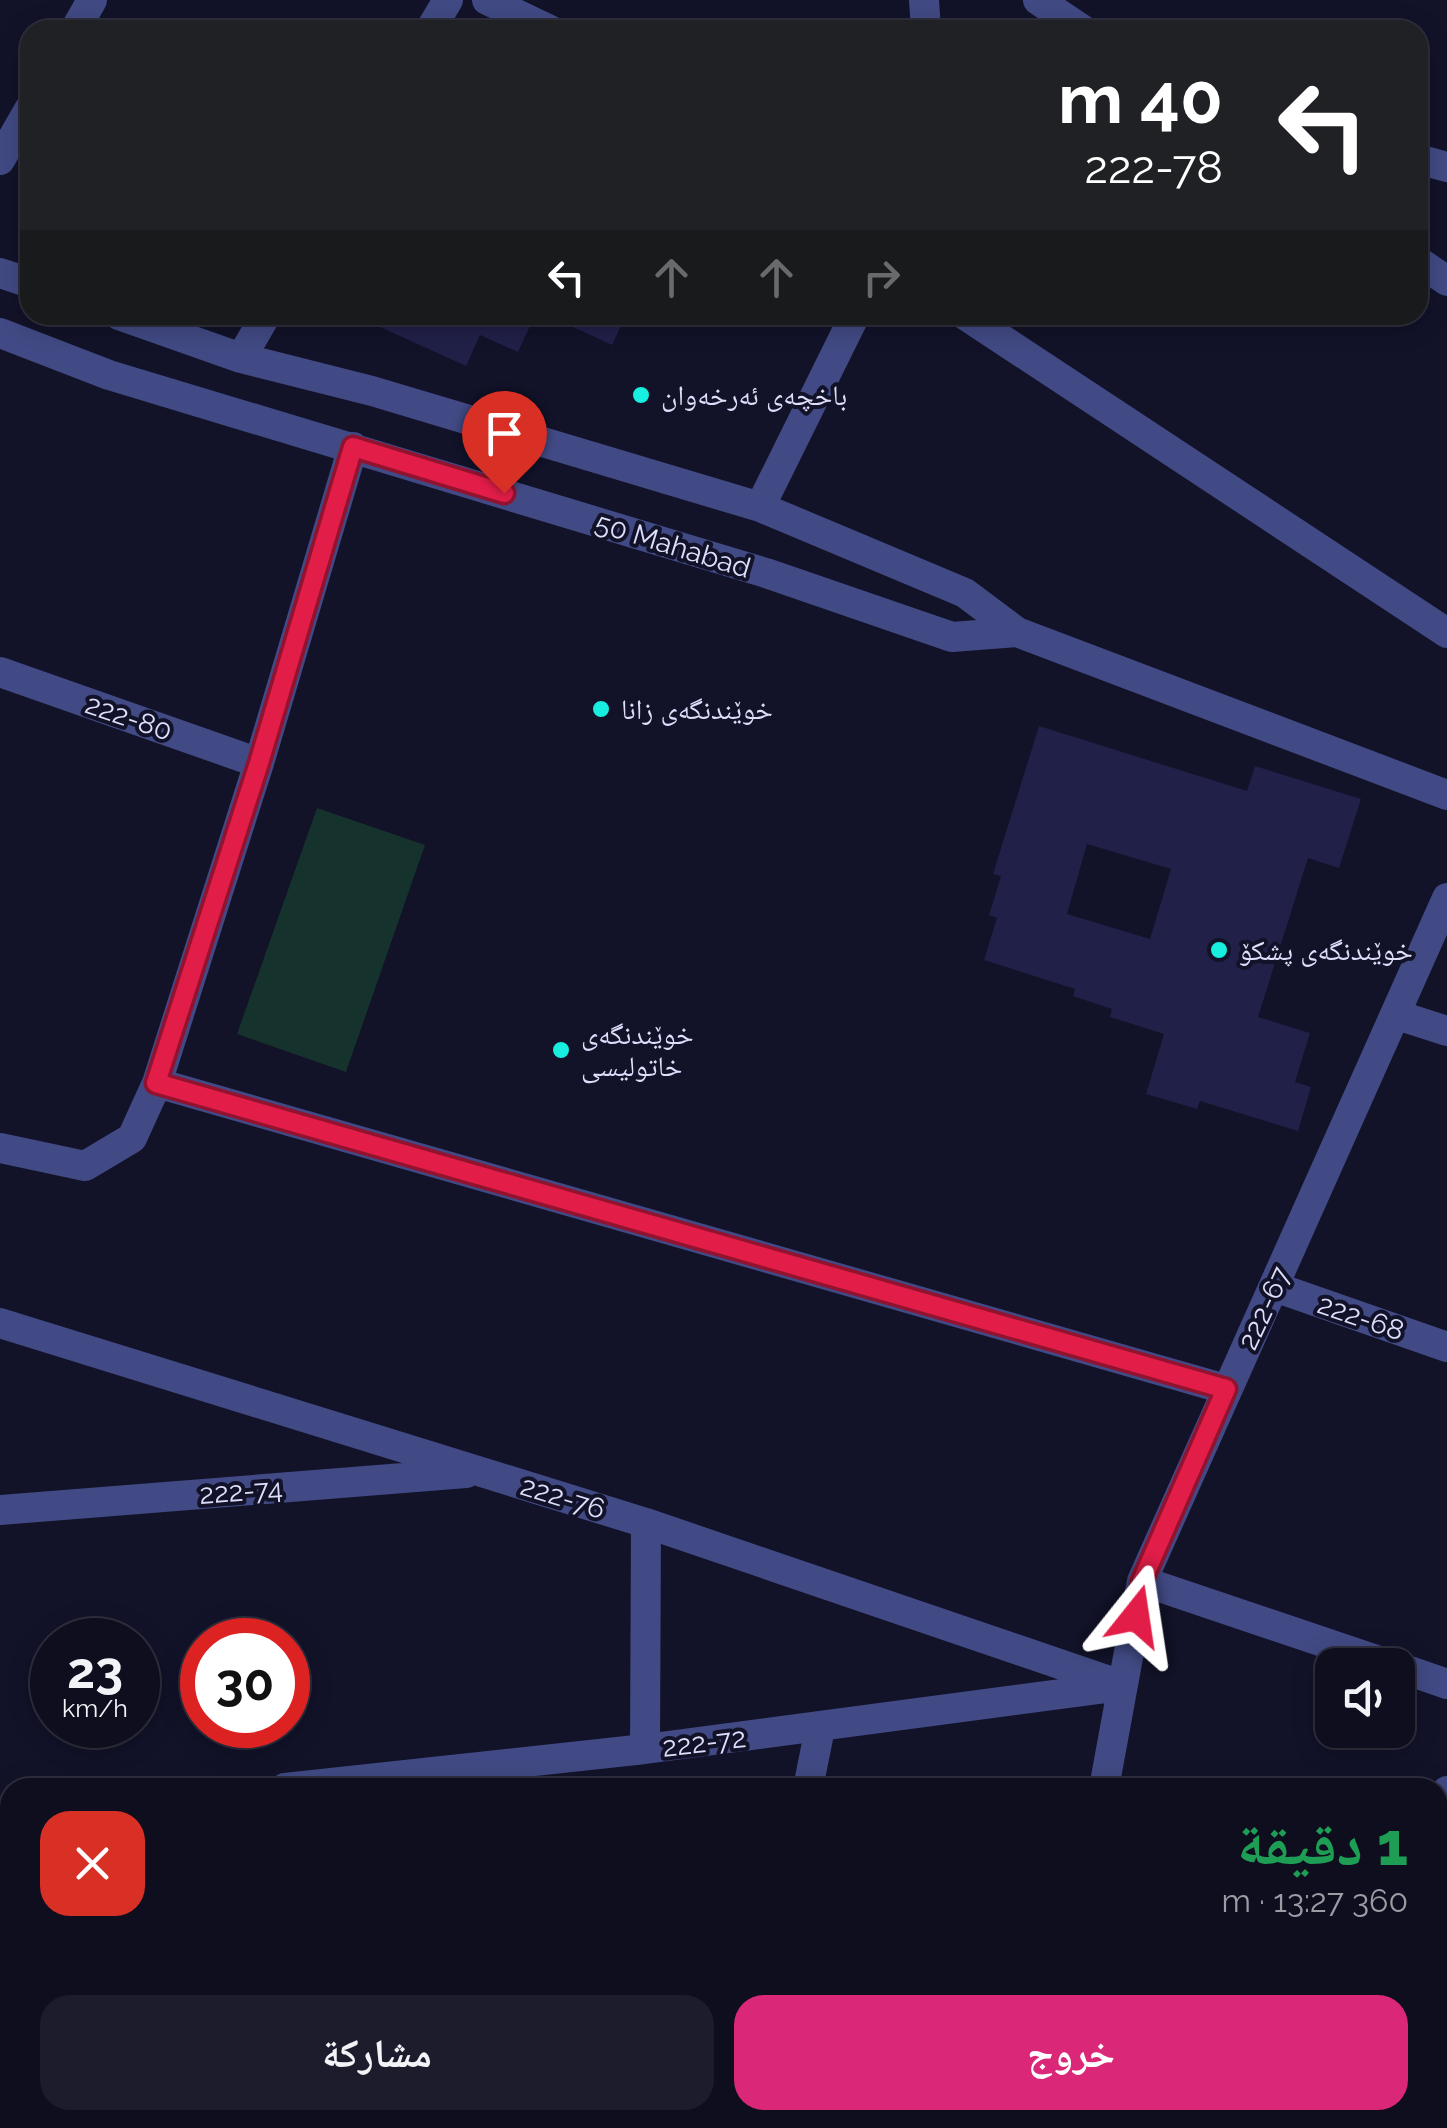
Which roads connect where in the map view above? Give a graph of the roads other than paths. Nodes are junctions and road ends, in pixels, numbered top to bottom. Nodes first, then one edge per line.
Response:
1 (487, 0) edge
2 (1038, 0) edge
3 (529, 20) edge
4 (1068, 20) edge
5 (20, 125) edge
6 (0, 160) edge
7 (147, 325) edge
8 (260, 325) edge
9 (850, 325) edge
10 (980, 325) edge
11 (0, 333) edge
12 (241, 358) junction
13 (353, 447) junction
14 (760, 507) junction
15 (1017, 632) junction
16 (1447, 633) edge
17 (0, 672) edge
18 (259, 763) junction
19 (1447, 795) edge
20 (1447, 898) edge
21 (1397, 1014) junction
22 (1447, 1031) edge
23 (156, 1083) junction
24 (0, 1148) edge
25 (1275, 1287) junction
26 (0, 1322) edge
27 (1447, 1347) edge
28 (1226, 1389) junction
29 (482, 1472) junction
30 (0, 1510) edge
31 (646, 1523) junction
32 (1142, 1581) junction
33 (1341, 1648) edge
34 (1415, 1673) edge
35 (1447, 1684) edge
36 (1122, 1686) junction
37 (820, 1728) junction
38 (645, 1750) junction
39 (379, 1778) edge
40 (810, 1778) edge
41 (1106, 1778) edge

1 - 3 street
2 - 4 street
5 - 6 street
7 - 12 street
8 - 12 street
9 - 14 street
10 - 16 street
11 - 13 street, 50 Mahabad
12 - 14 street
13 - 15 street, 50 Mahabad
13 - 18 street
14 - 15 street
15 - 19 street
17 - 18 street, 222-80
18 - 23 street
20 - 21 street, 222-67
21 - 22 street
21 - 25 street, 222-67
23 - 24 street
23 - 28 street
25 - 27 street, 222-68
25 - 28 street, 222-67
26 - 29 street, 222-76
28 - 32 street, 222-67
29 - 30 street, 222-74
29 - 31 street, 222-76
31 - 36 street, 222-76
31 - 38 street
32 - 33 street
32 - 36 street, 222-67
34 - 35 street
36 - 37 street, 222-72
36 - 41 street, 222-67
37 - 38 street, 222-72
37 - 40 street
38 - 39 street, 222-72

